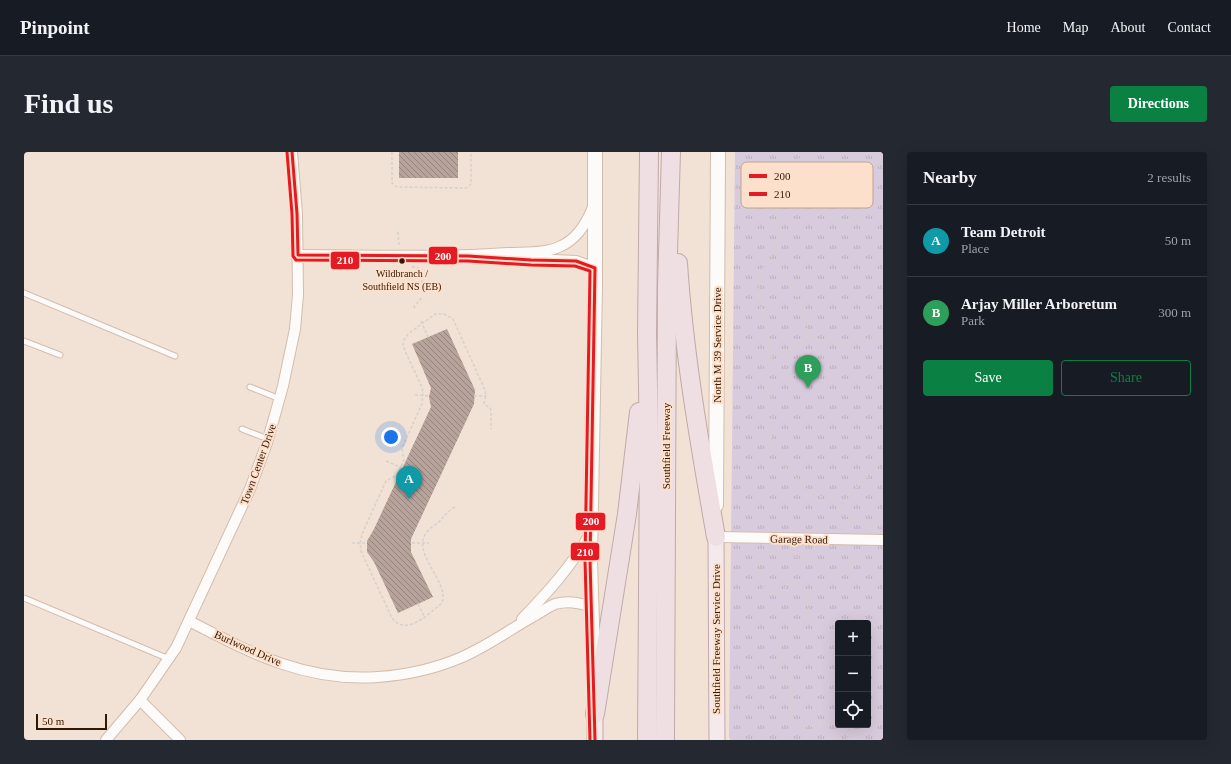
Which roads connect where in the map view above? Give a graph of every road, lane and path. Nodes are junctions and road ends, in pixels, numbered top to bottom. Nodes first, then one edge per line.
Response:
1 (292, 152) edge
2 (392, 152) edge
3 (471, 152) edge
4 (595, 152) edge
5 (649, 152) edge
6 (671, 152) edge
7 (718, 152) edge
8 (809, 152) edge
9 (830, 152) edge
10 (883, 158) edge
11 (795, 162) edge
12 (845, 162) edge
13 (873, 169) edge
14 (873, 194) edge
15 (595, 201) junction
16 (883, 201) edge
17 (774, 208) edge
18 (821, 208) edge
19 (861, 208) edge
20 (398, 232) dead end
21 (399, 246) dead end
22 (774, 250) junction
23 (298, 255) junction
24 (468, 256) junction
25 (408, 266) dead end
26 (595, 268) junction
27 (422, 286) dead end
28 (24, 293) edge
29 (422, 297) dead end
30 (415, 308) dead end
31 (422, 322) junction
32 (647, 333) junction
33 (883, 335) edge
34 (428, 337) dead end
35 (814, 339) junction
36 (24, 341) edge
37 (60, 355) dead end
38 (176, 356) dead end
39 (770, 358) junction
40 (250, 387) dead end
41 (415, 395) dead end
42 (423, 396) junction
43 (430, 396) dead end
44 (474, 396) dead end
45 (486, 396) junction
46 (280, 399) junction
47 (242, 429) dead end
48 (491, 429) dead end
49 (268, 439) junction
50 (883, 460) edge
51 (386, 461) dead end
52 (401, 468) junction
53 (455, 507) dead end
54 (840, 508) junction
55 (850, 518) junction
56 (883, 527) edge
57 (590, 533) junction
58 (716, 537) junction
59 (854, 540) junction
60 (883, 540) edge
61 (352, 543) dead end
62 (360, 543) junction
63 (367, 543) dead end
64 (412, 543) dead end
65 (423, 543) junction
66 (429, 543) dead end
67 (24, 598) edge
68 (418, 604) dead end
69 (590, 607) junction
70 (424, 616) junction
71 (189, 621) junction
72 (513, 628) junction
73 (169, 659) junction
74 (140, 700) junction
75 (595, 714) junction
76 (835, 723) edge
77 (846, 728) edge
78 (717, 738) edge
79 (106, 740) edge
80 (180, 740) edge
81 (595, 740) edge
82 (647, 740) edge
83 (665, 740) edge
84 (847, 740) edge

1 - 23 street, Town Center Drive
2 - 3 path
4 - 15 main road
5 - 32 highway, Southfield Freeway
6 - 58 highway
6 - 83 highway, Southfield Freeway
7 - 58 main road, North M 39 Service Drive
8 - 11 path
9 - 12 path
10 - 13 path
14 - 16 path
15 - 24 street
15 - 26 main road
17 - 22 path
18 - 19 path
20 - 21 path
22 - 35 path
22 - 39 path
23 - 24 street
23 - 46 street, Town Center Drive
24 - 26 street
25 - 27 path
26 - 57 main road
28 - 38 lane
29 - 30 path
31 - 34 path
31 - 42 path
31 - 45 path
32 - 75 highway
32 - 82 highway, Southfield Freeway
33 - 35 path
35 - 39 path
36 - 37 lane
39 - 54 path
40 - 46 lane
41 - 42 path
42 - 43 path
42 - 52 path
44 - 45 path
45 - 48 path
46 - 49 street, Town Center Drive
47 - 49 lane
49 - 71 street, Town Center Drive
50 - 54 path
51 - 52 path
52 - 62 path
53 - 65 path
54 - 55 path
55 - 56 path
55 - 59 path
57 - 69 main road
57 - 72 street, Burlwood Drive
58 - 59 street, Garage Road
58 - 78 main road, Southfield Freeway Service Drive
59 - 60 street, Garage Road
59 - 76 path
61 - 62 path
62 - 63 path
62 - 70 path
64 - 65 path
65 - 66 path
65 - 70 path
67 - 73 lane
68 - 70 path
69 - 72 street, Burlwood Drive
69 - 75 main road
71 - 72 street, Burlwood Drive
71 - 73 street, Town Center Drive
73 - 74 street, Town Center Drive
74 - 79 street, Town Center Drive
74 - 80 street
75 - 81 main road
77 - 84 path

